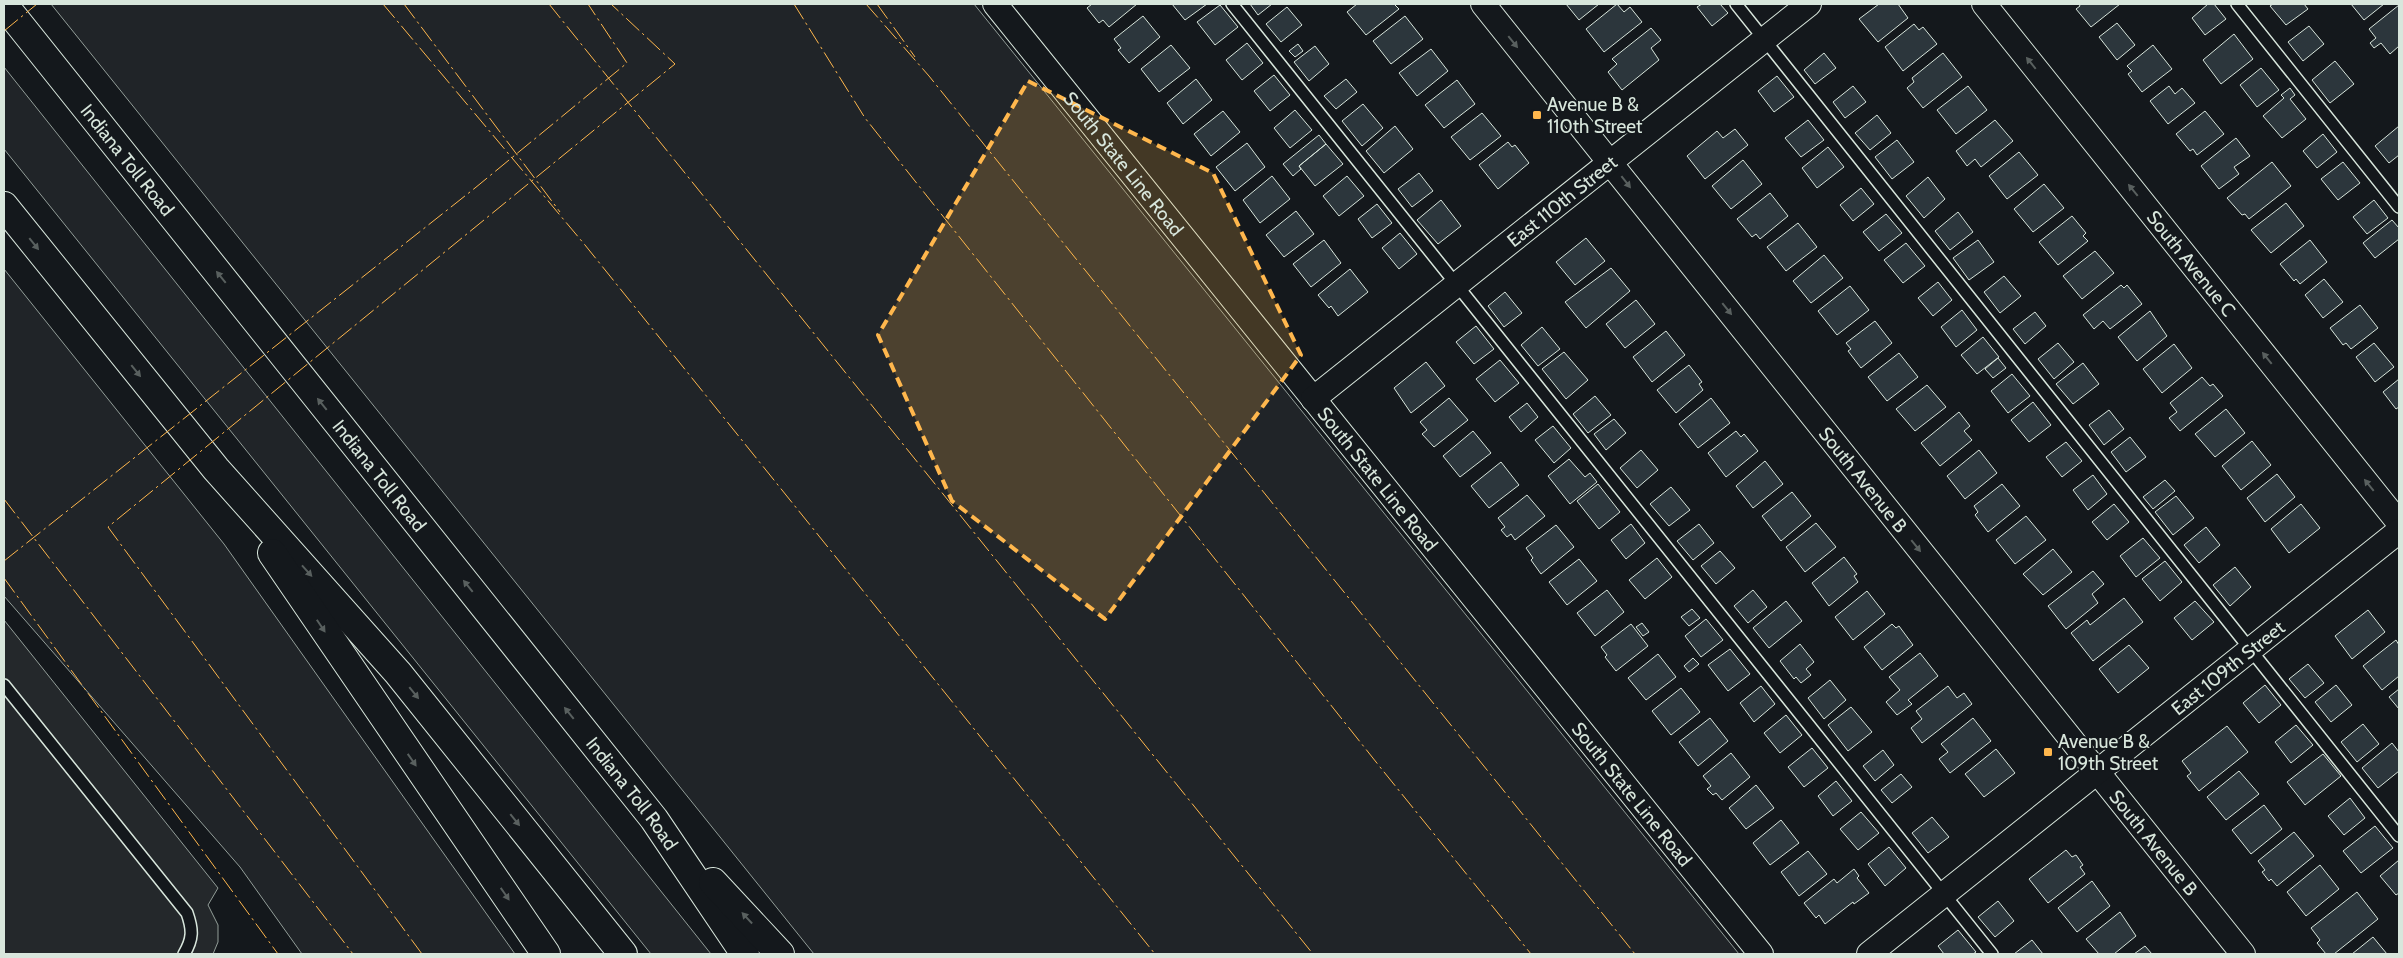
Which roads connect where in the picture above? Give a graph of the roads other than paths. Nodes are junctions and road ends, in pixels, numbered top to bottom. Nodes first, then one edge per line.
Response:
1 (995, 4) edge
2 (1232, 4) edge
3 (1483, 4) edge
4 (1736, 4) edge
5 (1809, 4) edge
6 (1984, 4) edge
7 (2237, 4) edge
8 (4, 5) edge
9 (1764, 40) junction
10 (1609, 162) junction
11 (4, 206) edge
12 (2399, 207) edge
13 (1456, 284) junction
14 (1313, 399) junction
15 (216, 469) junction
16 (2399, 523) edge
17 (2399, 531) edge
18 (2250, 650) junction
19 (4, 685) edge
20 (2097, 772) junction
21 (654, 819) junction
22 (2399, 836) edge
23 (1944, 894) junction
24 (184, 954) edge
25 (546, 954) edge
26 (623, 954) edge
27 (745, 954) edge
28 (780, 954) edge
29 (1761, 954) edge
30 (1869, 954) edge
31 (1992, 954) edge
32 (2243, 954) edge

1 - 14 street, South State Line Road
2 - 13 lane
3 -> 10 street, South Avenue B
4 - 9 lane
5 - 9 street, East 110th Street
16 -> 6 street, South Avenue C
7 - 12 lane
21 -> 8 highway, Indiana Toll Road
9 - 10 street, East 110th Street
9 - 18 lane
10 - 13 street, East 110th Street
10 -> 20 street, South Avenue B
11 -> 15 highway
13 - 14 street, East 110th Street
13 - 23 lane
14 - 29 street, South State Line Road
15 -> 25 highway
15 -> 26 highway
17 - 18 street, East 109th Street
18 - 20 street, East 109th Street
18 - 22 lane
19 - 24 lane
20 - 23 street, East 109th Street
20 - 32 street, South Avenue B
21 - 27 highway, Indiana Toll Road
28 -> 21 highway
23 - 30 street, East 109th Street
23 - 31 lane

